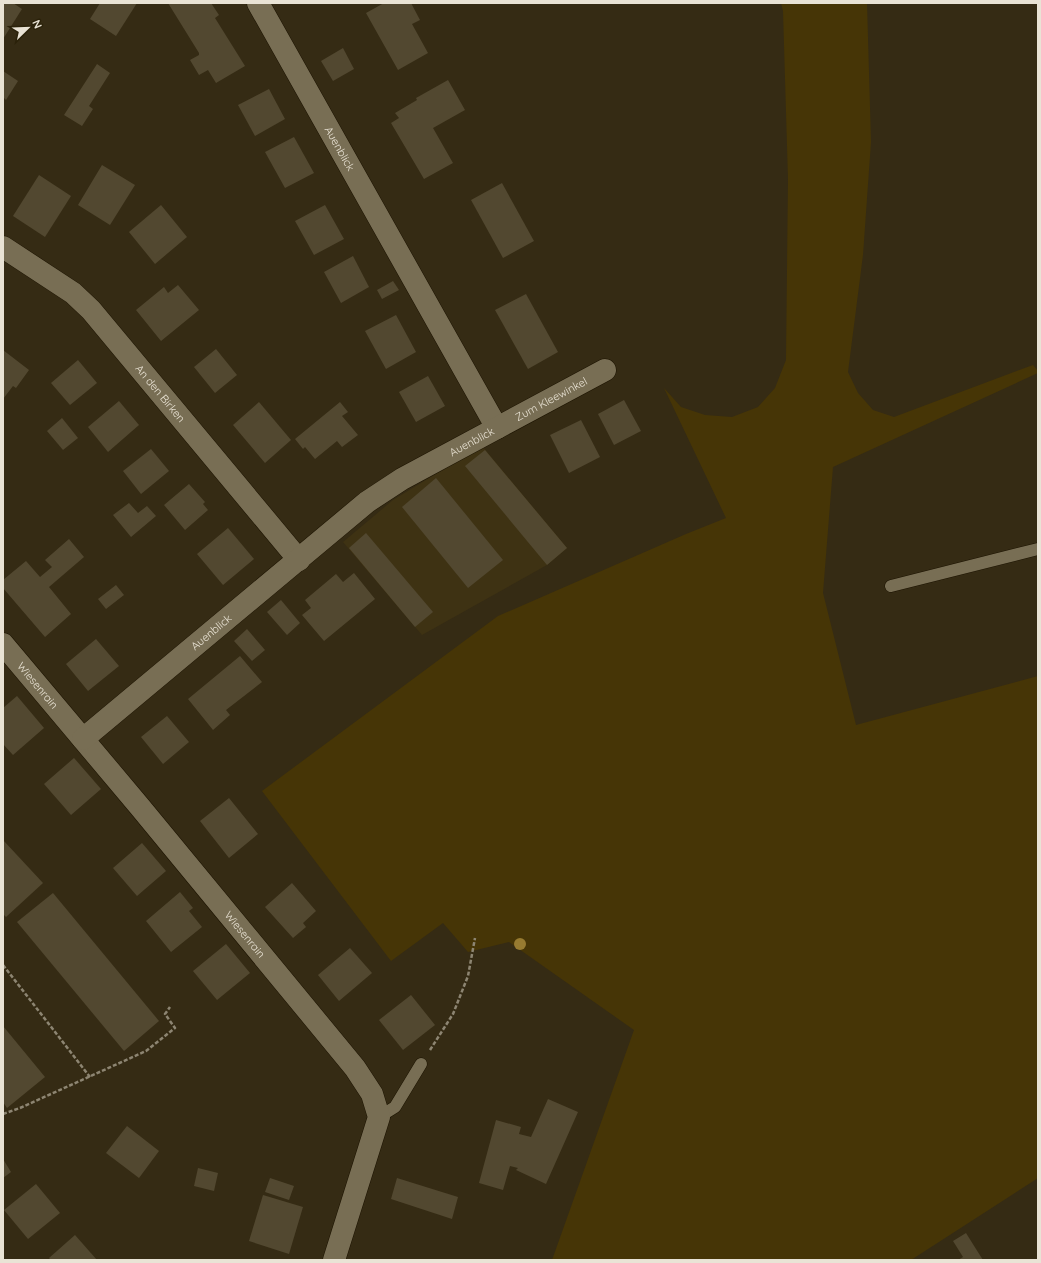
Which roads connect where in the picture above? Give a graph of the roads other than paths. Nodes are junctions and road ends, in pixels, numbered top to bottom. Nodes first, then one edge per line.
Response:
1 (258, 3) edge
2 (3, 247) edge
3 (605, 370) dead end
4 (497, 428) junction
5 (1038, 549) edge
6 (299, 560) junction
7 (891, 586) dead end
8 (3, 644) edge
9 (83, 739) junction
10 (422, 1064) road end
11 (379, 1117) junction
12 (334, 1260) edge

1 - 4 street, Auenblick
2 - 6 street, An den Birken
3 - 4 street, Zum Kleewinkel
4 - 6 street, Auenblick
5 - 7 lane
6 - 9 street, Auenblick
8 - 9 street, Wiesenrain
9 - 11 street, Wiesenrain
10 - 11 lane
11 - 12 street

